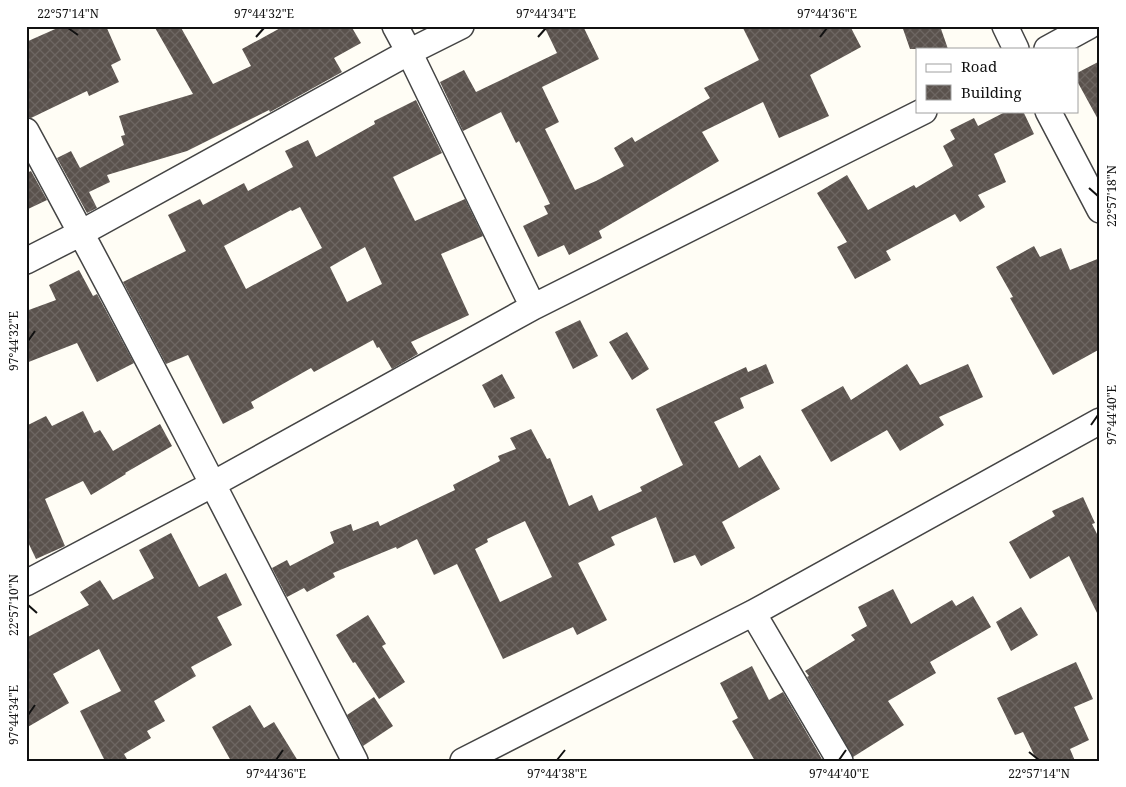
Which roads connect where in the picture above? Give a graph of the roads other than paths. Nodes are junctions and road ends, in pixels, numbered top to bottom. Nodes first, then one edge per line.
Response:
1 (395, 26) edge
2 (461, 26) edge
3 (1005, 26) edge
4 (1089, 26) edge
5 (1016, 48) edge
6 (1049, 48) edge
7 (410, 52) junction
8 (922, 112) edge
9 (1049, 112) edge
10 (26, 131) edge
11 (1100, 210) edge
12 (81, 232) junction
13 (26, 261) edge
14 (533, 307) junction
15 (1100, 421) edge
16 (213, 484) junction
17 (26, 582) edge
18 (753, 613) junction
19 (355, 761) edge
20 (463, 761) edge
21 (840, 761) edge

1 - 7 street
2 - 7 street
3 - 5 street
4 - 6 street
7 - 12 street
7 - 14 street
8 - 14 street
9 - 11 street
10 - 12 street
12 - 13 street
12 - 16 street
14 - 16 street
15 - 18 street
16 - 17 street
16 - 19 street
18 - 20 street
18 - 21 street

